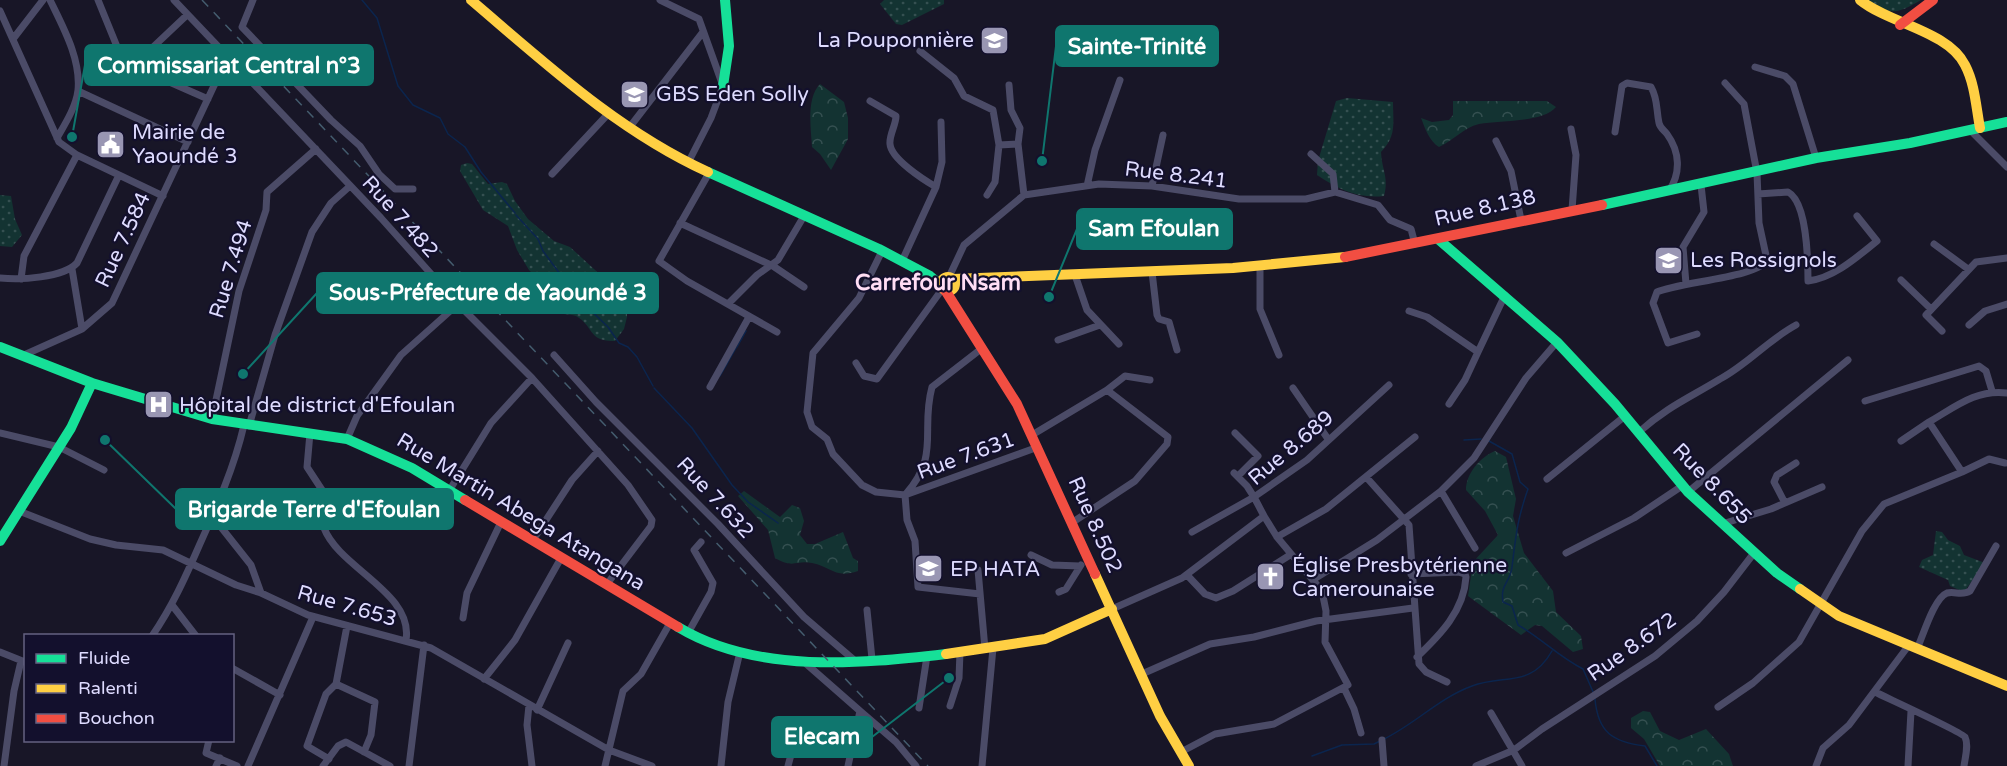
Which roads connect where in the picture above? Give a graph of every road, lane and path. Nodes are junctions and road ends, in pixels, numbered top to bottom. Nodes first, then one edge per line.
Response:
1 (43, 0) edge
2 (50, 0) edge
3 (98, 0) edge
4 (174, 0) edge
5 (253, 0) edge
6 (471, 0) edge
7 (660, 0) edge
8 (725, 0) edge
9 (1860, 0) edge
10 (1933, 0) edge
11 (0, 11) edge
12 (187, 15) junction
13 (1900, 26) junction
14 (703, 32) junction
15 (13, 39) junction
16 (920, 51) dead end
17 (227, 58) junction
18 (133, 66) junction
19 (1755, 67) dead end
20 (1120, 80) dead end
21 (1725, 83) dead end
22 (1009, 85) dead end
23 (723, 86) junction
24 (78, 91) junction
25 (208, 99) junction
26 (870, 101) dead end
27 (608, 114) junction
28 (940, 122) dead end
29 (2007, 122) edge
30 (629, 128) junction
31 (1571, 129) dead end
32 (1975, 129) junction
33 (1615, 132) dead end
34 (1163, 135) dead end
35 (57, 138) junction
36 (1496, 141) dead end
37 (188, 142) junction
38 (1018, 144) junction
39 (999, 145) junction
40 (316, 149) junction
41 (1311, 154) dead end
42 (77, 155) junction
43 (1816, 158) junction
44 (688, 163) junction
45 (2007, 167) edge
46 (709, 173) junction
47 (1756, 173) junction
48 (552, 174) dead end
49 (119, 175) junction
50 (1701, 185) junction
51 (350, 186) junction
52 (1086, 186) junction
53 (1152, 186) junction
54 (936, 188) junction
55 (413, 189) dead end
56 (1670, 191) junction
57 (1335, 192) junction
58 (1758, 194) junction
59 (987, 195) dead end
60 (1024, 195) junction
61 (163, 196) junction
62 (1572, 210) junction
63 (804, 216) junction
64 (1857, 216) dead end
65 (1521, 220) junction
66 (680, 223) junction
67 (1438, 239) junction
68 (1415, 244) junction
69 (1934, 244) dead end
70 (882, 250) junction
71 (2007, 258) edge
72 (902, 261) junction
73 (772, 266) junction
74 (1260, 266) junction
75 (72, 269) junction
76 (1968, 269) junction
77 (1152, 272) junction
78 (1075, 275) junction
79 (0, 278) edge
80 (21, 279) junction
81 (1902, 280) dead end
82 (948, 284) junction
83 (1686, 284) junction
84 (804, 287) dead end
85 (1505, 295) junction
86 (458, 304) junction
87 (728, 304) junction
88 (2007, 304) edge
89 (1931, 309) junction
90 (1409, 311) dead end
91 (749, 317) junction
92 (1100, 325) junction
93 (1796, 325) dead end
94 (1969, 326) dead end
95 (82, 328) junction
96 (1942, 331) dead end
97 (777, 332) dead end
98 (1697, 334) dead end
99 (1058, 340) dead end
100 (1557, 342) junction
101 (1119, 344) dead end
102 (0, 347) edge
103 (981, 349) junction
104 (1177, 350) dead end
105 (1478, 352) junction
106 (1279, 354) dead end
107 (24, 355) junction
108 (554, 355) dead end
109 (1848, 360) dead end
110 (856, 363) dead end
111 (532, 378) junction
112 (1150, 380) dead end
113 (92, 383) junction
114 (1389, 385) dead end
115 (710, 387) dead end
116 (1293, 388) dead end
117 (1107, 390) junction
118 (1992, 391) junction
119 (2007, 393) edge
120 (1865, 401) dead end
121 (1449, 404) dead end
122 (1624, 416) junction
123 (212, 419) junction
124 (1929, 422) junction
125 (246, 425) junction
126 (1639, 432) junction
127 (310, 433) junction
128 (1235, 433) dead end
129 (0, 434) edge
130 (1032, 435) junction
131 (1415, 437) dead end
132 (347, 439) junction
133 (1328, 439) junction
134 (1901, 441) dead end
135 (59, 447) junction
136 (1038, 447) junction
137 (598, 451) junction
138 (1796, 463) dead end
139 (2005, 463) dead end
140 (104, 470) dead end
141 (1962, 472) junction
142 (1367, 478) junction
143 (1546, 479) dead end
144 (1822, 487) dead end
145 (1685, 489) junction
146 (449, 491) junction
147 (1440, 491) junction
148 (905, 495) junction
149 (1254, 497) junction
150 (1785, 503) junction
151 (19, 511) junction
152 (1264, 516) junction
153 (213, 517) junction
154 (1406, 519) junction
155 (501, 522) junction
156 (1073, 522) junction
157 (1722, 524) junction
158 (1192, 532) dead end
159 (1277, 537) junction
160 (533, 540) junction
161 (0, 541) edge
162 (701, 542) dead end
163 (1996, 546) dead end
164 (1475, 548) dead end
165 (1566, 553) dead end
166 (1754, 553) junction
167 (1031, 555) dead end
168 (1290, 555) junction
169 (1088, 557) junction
170 (561, 558) junction
171 (191, 564) junction
172 (1080, 566) junction
173 (978, 570) dead end
174 (1187, 574) junction
175 (1411, 574) junction
176 (1314, 579) junction
177 (607, 584) junction
178 (1059, 592) dead end
179 (261, 593) junction
180 (980, 594) junction
181 (172, 605) junction
182 (1821, 605) junction
183 (1413, 608) junction
184 (1112, 609) junction
185 (867, 610) dead end
186 (313, 617) junction
187 (463, 618) dead end
188 (1325, 620) junction
189 (670, 623) junction
190 (346, 626) junction
191 (688, 633) junction
192 (153, 634) edge
193 (194, 634) edge
194 (406, 640) junction
195 (568, 643) dead end
196 (424, 645) junction
197 (1913, 647) junction
198 (989, 649) junction
199 (0, 652) edge
200 (740, 652) junction
201 (960, 652) junction
202 (927, 656) junction
203 (1417, 657) junction
204 (806, 659) junction
205 (872, 659) junction
206 (853, 660) junction
207 (23, 662) edge
208 (234, 669) edge
209 (1142, 674) junction
210 (484, 679) junction
211 (1447, 682) dead end
212 (336, 684) junction
213 (2007, 686) edge
214 (1344, 688) junction
215 (1875, 692) junction
216 (280, 695) junction
217 (529, 705) junction
218 (950, 706) dead end
219 (1718, 707) dead end
220 (919, 708) dead end
221 (537, 710) junction
222 (860, 711) junction
223 (1911, 711) junction
224 (1491, 713) dead end
225 (1361, 733) dead end
226 (1382, 740) dead end
227 (209, 742) edge
228 (609, 750) junction
229 (1514, 750) junction
230 (792, 751) dead end
231 (364, 752) junction
232 (1181, 752) junction
233 (220, 758) junction
234 (329, 759) junction
235 (913, 764) edge
236 (4, 766) edge
237 (216, 766) edge
238 (237, 766) edge
239 (248, 766) edge
240 (323, 766) edge
241 (390, 766) edge
242 (410, 766) edge
243 (532, 766) edge
244 (605, 766) edge
245 (652, 766) edge
246 (721, 766) edge
247 (788, 766) edge
248 (848, 766) edge
249 (982, 766) edge
250 (1189, 766) edge
251 (1384, 766) edge
252 (1476, 766) edge
253 (1522, 766) edge
254 (1816, 766) edge
255 (1908, 766) edge
256 (1964, 766) edge

1 - 15 street
2 - 24 street
3 - 18 street
4 - 12 street, Rue 7.482
5 - 55 street
6 - 27 main road
7 - 14 street
8 - 23 main road
9 - 13 main road
10 - 13 main road
11 - 15 street
12 - 17 street, Rue 7.482
12 - 18 street
13 - 32 main road
14 - 23 street
14 - 30 street
15 - 35 street
16 - 39 street
17 - 25 street, Rue 7.584
17 - 40 street, Rue 7.482
18 - 25 street
19 - 43 street
20 - 52 street
21 - 47 street
22 - 38 street
23 - 44 street
24 - 35 street
24 - 37 street
25 - 37 street, Rue 7.584
26 - 54 street
27 - 30 main road
27 - 48 street
28 - 54 street
29 - 32 main road, Rue 8.138
30 - 44 main road
31 - 62 street
32 - 43 main road, Rue 8.138
32 - 45 street
33 - 56 street
34 - 53 street
35 - 42 street
36 - 65 street
37 - 61 street, Rue 7.584
38 - 39 street
38 - 60 street
39 - 59 street
40 - 51 street, Rue 7.482
40 - 123 street, Rue 7.494
41 - 57 street
42 - 49 street
42 - 80 street
43 - 47 main road, Rue 8.138
44 - 46 main road
46 - 63 main road
46 - 66 street
47 - 50 main road, Rue 8.138
47 - 58 street
49 - 61 street
49 - 75 street
50 - 56 main road, Rue 8.138
50 - 83 street
51 - 86 street, Rue 7.482
51 - 125 street
52 - 53 street, Rue 8.241
52 - 60 street, Rue 8.241
53 - 57 street, Rue 8.241
54 - 72 street
56 - 62 main road, Rue 8.138
57 - 68 street
58 - 64 street
58 - 83 street
60 - 82 street
61 - 95 street, Rue 7.584
62 - 65 main road, Rue 8.138
63 - 70 main road
63 - 73 street
65 - 67 main road, Rue 8.138
66 - 73 street
66 - 87 street
67 - 68 main road, Rue 8.138
67 - 85 main road, Rue 8.655
68 - 74 main road, Rue 8.138
69 - 76 street
70 - 72 main road
70 - 148 street, Rue 7.631
71 - 76 street
72 - 82 main road
73 - 84 street
73 - 87 street
74 - 77 main road, Rue 8.138
74 - 106 street
75 - 80 street
75 - 95 street
76 - 89 street
77 - 78 main road, Rue 8.138
77 - 104 street
78 - 82 main road, Rue 8.138
78 - 92 street
79 - 80 street
81 - 89 street
82 - 103 main road, Rue 8.502
82 - 110 street
83 - 98 street
85 - 100 main road, Rue 8.655
85 - 105 street
86 - 111 street, Rue 7.482
86 - 132 street
87 - 91 street
88 - 94 street
89 - 96 street
90 - 105 street
91 - 97 street
91 - 115 street
92 - 99 street
92 - 101 street
93 - 126 street
95 - 107 street, Rue 7.584
100 - 122 main road, Rue 8.655
100 - 147 street
102 - 107 main road, Rue Martin Abega Atangana
103 - 130 main road, Rue 8.502
103 - 148 street
105 - 121 street
107 - 113 main road, Rue Martin Abega Atangana
108 - 206 street, Rue 7.632
109 - 145 street
111 - 137 street, Rue 7.482
111 - 146 street
112 - 117 street
113 - 123 main road, Rue Martin Abega Atangana
113 - 135 main road
114 - 133 street, Rue 8.689
116 - 133 street
117 - 130 street
117 - 156 street
118 - 119 street
118 - 120 street
118 - 124 street
122 - 126 main road, Rue 8.655
122 - 143 street
123 - 125 main road, Rue Martin Abega Atangana
124 - 134 street
124 - 141 street
125 - 127 main road, Rue Martin Abega Atangana
125 - 153 street
126 - 145 main road, Rue 8.655
127 - 132 main road, Rue Martin Abega Atangana
127 - 194 street
128 - 149 street
129 - 135 street
130 - 136 main road, Rue 8.502
131 - 142 street
132 - 146 main road, Rue Martin Abega Atangana
133 - 149 street, Rue 8.689
135 - 140 street
135 - 151 main road
136 - 148 street, Rue 7.631
136 - 156 main road, Rue 8.502
137 - 160 street
137 - 177 street, Rue 7.482
138 - 150 street
139 - 141 street
141 - 182 street
142 - 154 street
142 - 159 street
144 - 150 street
145 - 157 main road, Rue 8.655
145 - 165 street
146 - 155 main road, Rue Martin Abega Atangana
147 - 154 street
147 - 164 street
148 - 180 street
149 - 152 street, Rue 8.689
149 - 158 street
150 - 157 street
151 - 161 main road
151 - 171 street, Rue 7.653
152 - 159 street
152 - 174 street, Rue 8.689
153 - 171 street
153 - 179 street
154 - 175 street
154 - 176 street
155 - 160 main road, Rue Martin Abega Atangana
155 - 187 street
156 - 169 main road, Rue 8.502
157 - 166 main road, Rue 8.655
159 - 168 street
160 - 170 main road, Rue Martin Abega Atangana
162 - 191 street, Rue 7.632
163 - 197 street
166 - 182 main road, Rue 8.655
166 - 229 street, Rue 8.672
167 - 172 street
168 - 174 street
168 - 176 street
169 - 172 street
169 - 184 main road, Rue 8.502
170 - 177 main road, Rue Martin Abega Atangana
170 - 210 street
171 - 179 street, Rue 7.653
171 - 181 street
172 - 178 street
173 - 180 street
174 - 184 street, Rue 8.689
175 - 183 street
175 - 203 street
176 - 188 street
177 - 189 main road, Rue Martin Abega Atangana
179 - 186 street, Rue 7.653
180 - 198 street
181 - 192 street
181 - 193 street
182 - 197 main road, Rue 8.655
182 - 219 street
183 - 188 street
183 - 203 street
184 - 198 main road, Rue Martin Abega Atangana
184 - 209 main road, Rue 8.502
185 - 205 street
186 - 190 street, Rue 7.653
186 - 216 street
188 - 209 street
188 - 214 street
189 - 191 main road, Rue Martin Abega Atangana
189 - 228 street
190 - 194 street, Rue 7.653
190 - 212 street
191 - 200 main road, Rue Martin Abega Atangana
194 - 196 street, Rue 7.653
195 - 221 street
196 - 210 street, Rue 7.653
196 - 242 street
197 - 213 main road, Rue 8.655
197 - 215 street
198 - 201 main road, Rue Martin Abega Atangana
198 - 249 street
199 - 207 street
200 - 204 main road, Rue Martin Abega Atangana
200 - 246 street
201 - 202 main road, Rue Martin Abega Atangana
201 - 218 street
202 - 205 main road, Rue Martin Abega Atangana
202 - 220 street
203 - 211 street
204 - 206 main road, Rue Martin Abega Atangana
204 - 222 street
205 - 206 main road, Rue Martin Abega Atangana
207 - 236 street
208 - 216 street
209 - 232 main road, Rue 8.502
210 - 217 street, Rue 7.653
212 - 231 street
212 - 234 street
214 - 225 street
214 - 232 street
215 - 223 street
215 - 254 street
216 - 239 street
217 - 221 street, Rue 7.653
217 - 243 street
221 - 228 street, Rue 7.653
222 - 235 street
222 - 248 street
223 - 255 street
223 - 256 street
224 - 229 street
226 - 251 street
227 - 233 street
228 - 244 street
228 - 245 street, Rue 7.653
229 - 252 street, Rue 8.672
229 - 253 street
230 - 247 street
231 - 234 street
231 - 241 street
232 - 250 main road, Rue 8.502
233 - 237 street
233 - 238 street
234 - 240 street

